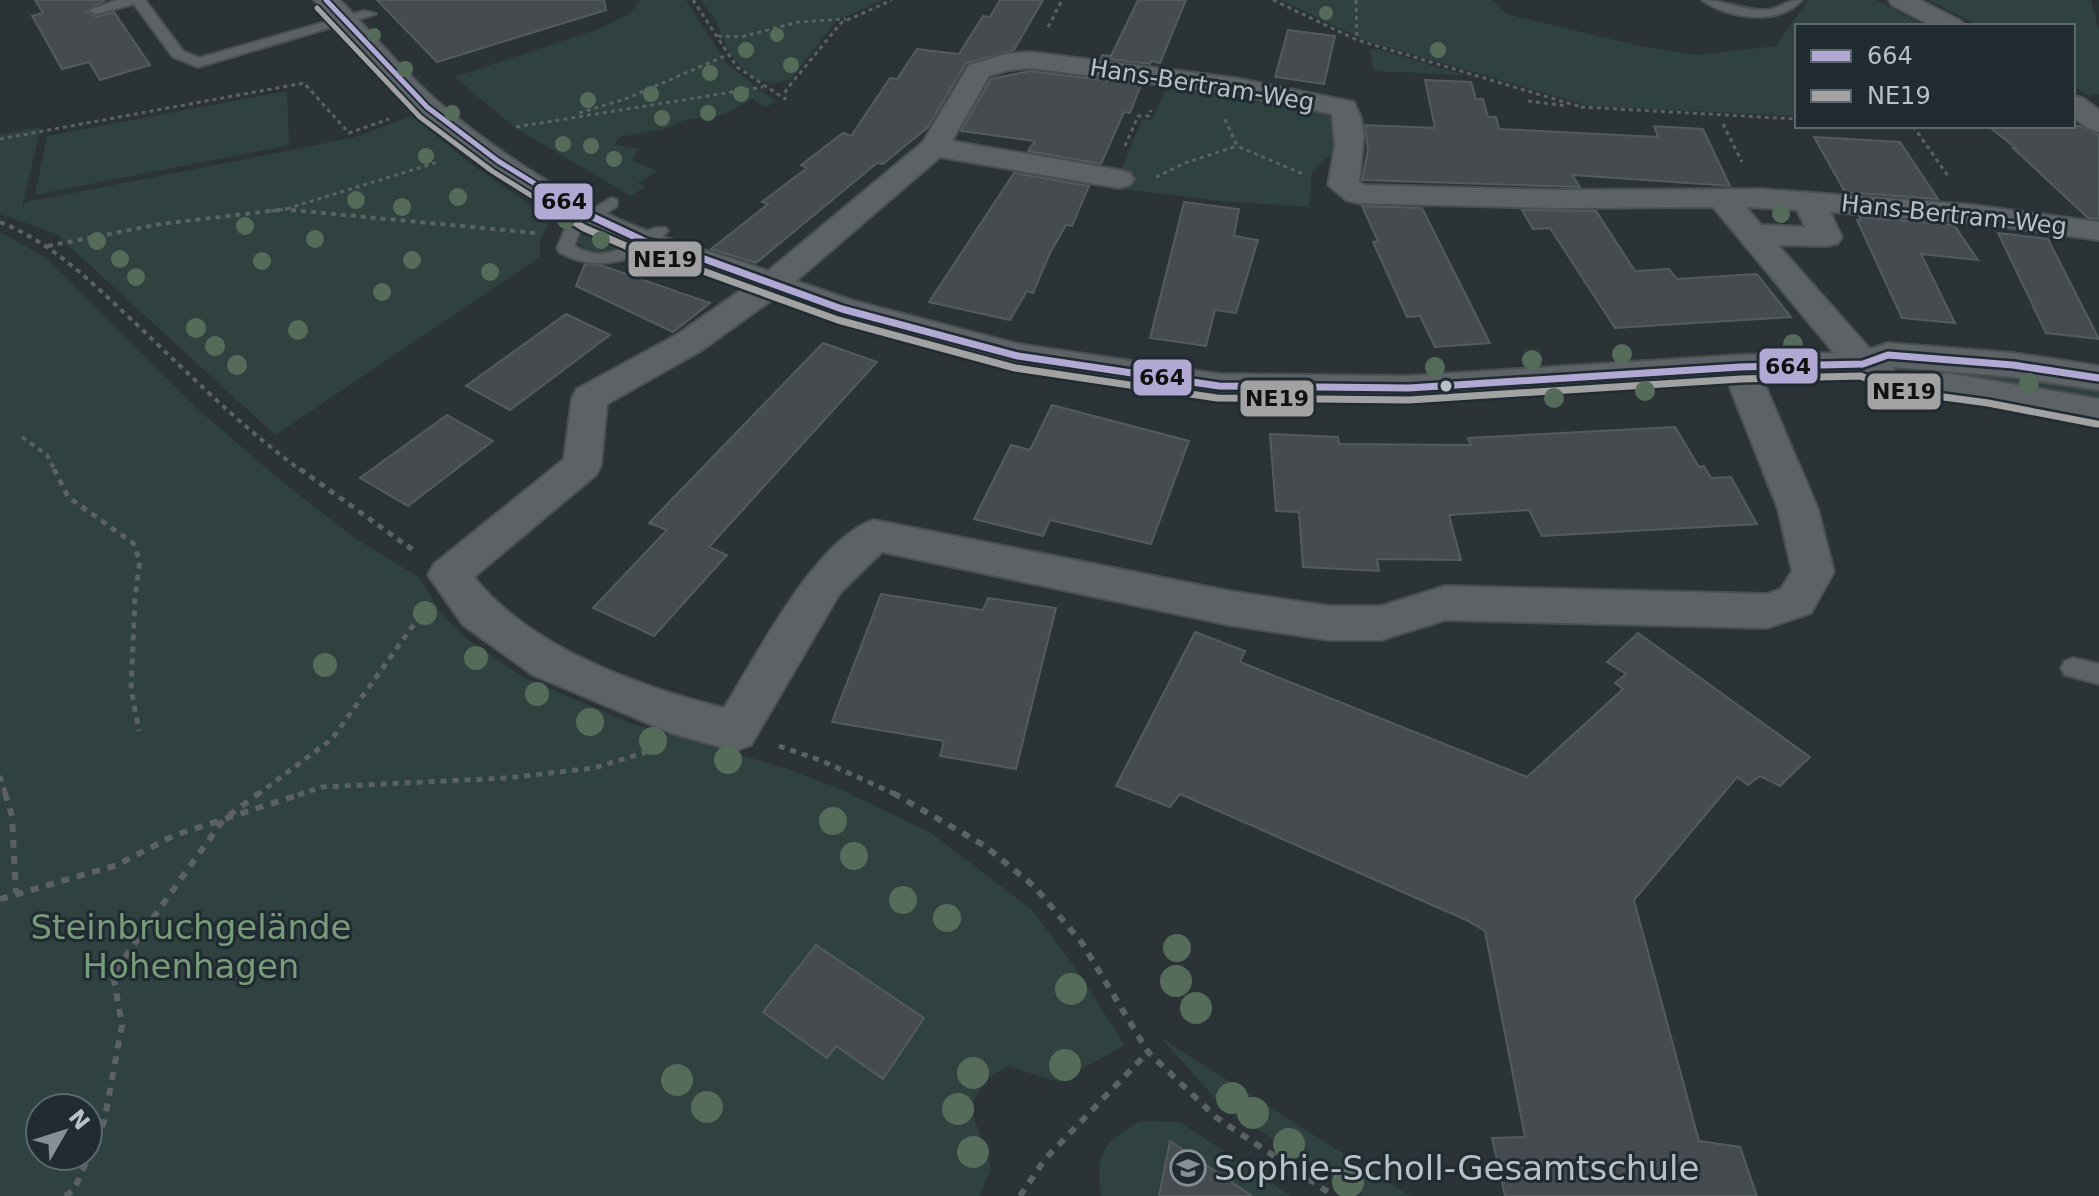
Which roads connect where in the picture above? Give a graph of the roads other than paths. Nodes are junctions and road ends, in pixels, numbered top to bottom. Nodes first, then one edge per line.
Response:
1 (135, 0) edge
2 (326, 0) edge
3 (1709, 0) edge
4 (1795, 0) edge
5 (1901, 0) edge
6 (96, 10) dead end
7 (356, 12) edge
8 (1948, 24) edge
9 (2075, 105) edge
10 (2099, 123) edge
11 (934, 147) junction
12 (1115, 178) road end
13 (1721, 198) junction
14 (1809, 202) junction
15 (600, 210) junction
16 (2099, 231) edge
17 (1751, 234) junction
18 (664, 241) junction
19 (771, 285) junction
20 (1863, 364) junction
21 (1740, 367) junction
22 (2099, 378) edge
23 (2099, 412) edge
24 (2073, 668) dead end
25 (2099, 674) edge

1 - 6 lane
1 - 7 lane
2 - 7 street
3 - 4 lane
5 - 8 street
7 - 15 street
7 - 15 street
9 - 10 street
11 - 12 street
11 - 13 street, Hans-Bertram-Weg
11 - 19 street, Hans-Bertram-Weg
13 - 14 street, Hans-Bertram-Weg
13 - 17 street
14 - 16 street, Hans-Bertram-Weg
14 - 17 street, Hans-Bertram-Weg
15 - 18 street
15 - 18 lane
17 - 20 street
18 - 19 street
19 - 21 street
19 - 21 street, Hans-Bertram-Weg
20 - 21 street
20 - 22 street
20 - 23 street
24 - 25 lane

